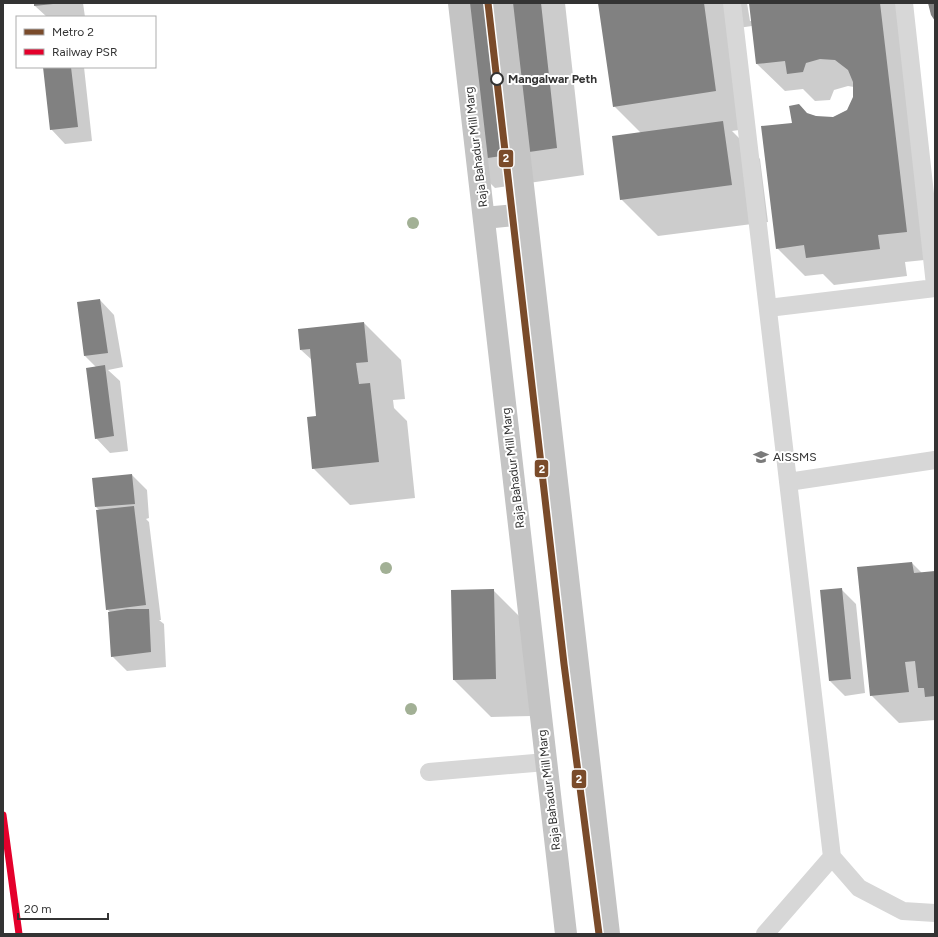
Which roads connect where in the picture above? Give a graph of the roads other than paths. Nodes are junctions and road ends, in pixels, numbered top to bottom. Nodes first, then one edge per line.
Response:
1 (459, 3) edge
2 (502, 3) edge
3 (732, 3) edge
4 (904, 3) edge
5 (526, 214) junction
6 (484, 218) junction
7 (935, 287) edge
8 (768, 308) junction
9 (935, 460) edge
10 (788, 482) junction
11 (546, 762) junction
12 (429, 772) dead end
13 (832, 857) junction
14 (935, 913) edge
15 (566, 934) edge
16 (609, 934) edge
17 (766, 934) edge

1 - 6 highway, Raja Bahadur Mill Marg
2 - 5 highway
3 - 8 lane
4 - 7 lane
5 - 6 highway
5 - 16 highway
6 - 11 highway, Raja Bahadur Mill Marg
7 - 8 lane
8 - 10 lane
9 - 10 lane
10 - 13 lane
11 - 12 lane
11 - 15 highway, Raja Bahadur Mill Marg
13 - 14 lane
13 - 17 lane

